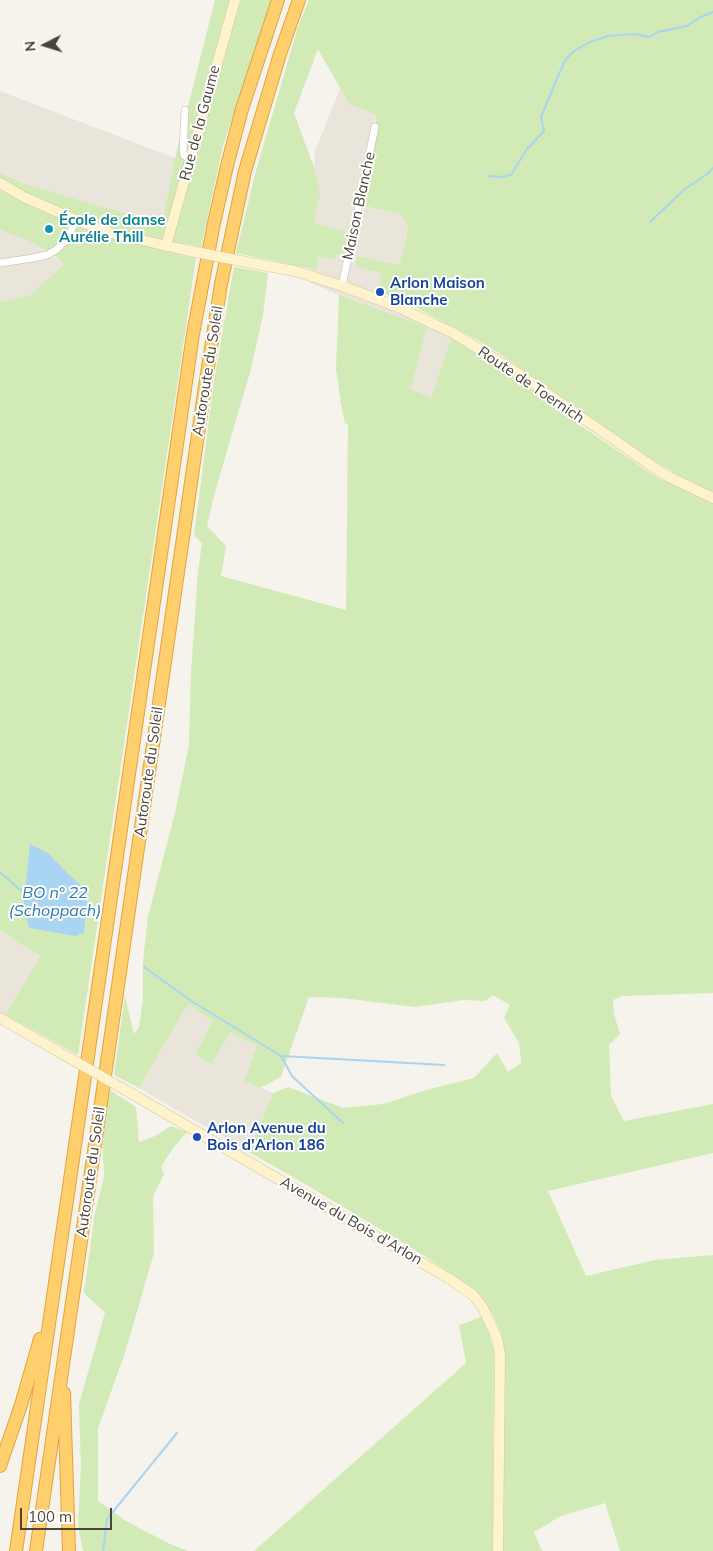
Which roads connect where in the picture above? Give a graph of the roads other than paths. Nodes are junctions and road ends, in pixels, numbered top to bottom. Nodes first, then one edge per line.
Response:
1 (235, 0) edge
2 (278, 0) edge
3 (299, 0) edge
4 (185, 110) dead end
5 (375, 127) dead end
6 (190, 160) junction
7 (0, 183) edge
8 (76, 220) junction
9 (166, 246) junction
10 (0, 263) edge
11 (342, 286) junction
12 (713, 498) edge
13 (0, 1018) edge
14 (50, 1316) junction
15 (62, 1374) junction
16 (0, 1466) edge
17 (16, 1551) edge
18 (36, 1551) edge
19 (69, 1551) edge
20 (498, 1551) edge

1 - 6 main road, Rue de la Gaume
2 - 14 highway, Autoroute du Soleil
3 - 15 highway, Autoroute du Soleil
4 - 6 street
5 - 11 street, Maison Blanche
6 - 9 main road, Rue de la Gaume
7 - 8 main road
8 - 9 main road
8 - 10 street
9 - 11 main road, Route de Toernich, bridge
11 - 12 main road, Route de Toernich
13 - 20 main road, Avenue du Bois d'Arlon, bridge
14 - 16 highway
14 - 17 highway, Autoroute du Soleil
15 - 18 highway, Autoroute du Soleil
15 - 19 highway

